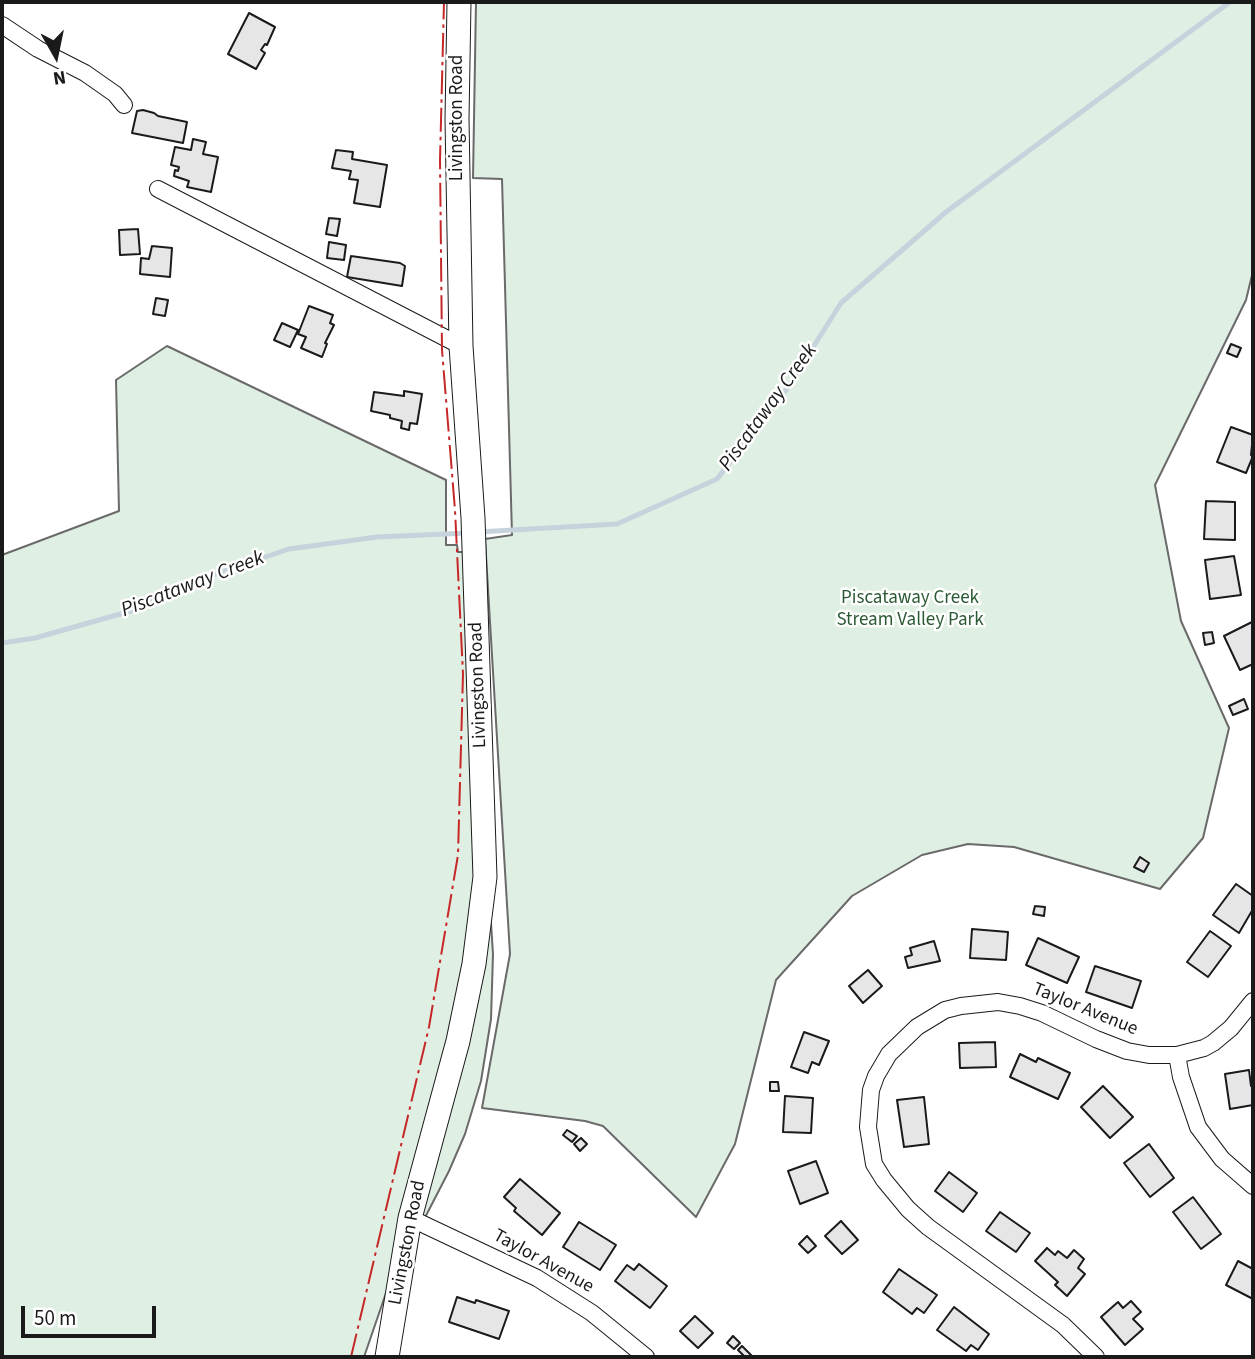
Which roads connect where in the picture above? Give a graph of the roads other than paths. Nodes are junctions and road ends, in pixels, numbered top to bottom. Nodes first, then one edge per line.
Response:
1 (459, 2) edge
2 (2, 24) edge
3 (124, 105) dead end
4 (158, 189) dead end
5 (461, 346) junction
6 (1253, 1001) edge
7 (1177, 1055) junction
8 (1253, 1186) edge
9 (410, 1219) junction
10 (640, 1355) edge
11 (387, 1357) edge
12 (1096, 1357) edge

1 - 5 main road, Livingston Road
2 - 3 street
4 - 5 street
5 - 9 main road, Livingston Road
6 - 7 street, Taylor Avenue
7 - 8 street
7 - 12 street, Taylor Avenue
9 - 10 street, Taylor Avenue
9 - 11 main road, Livingston Road

